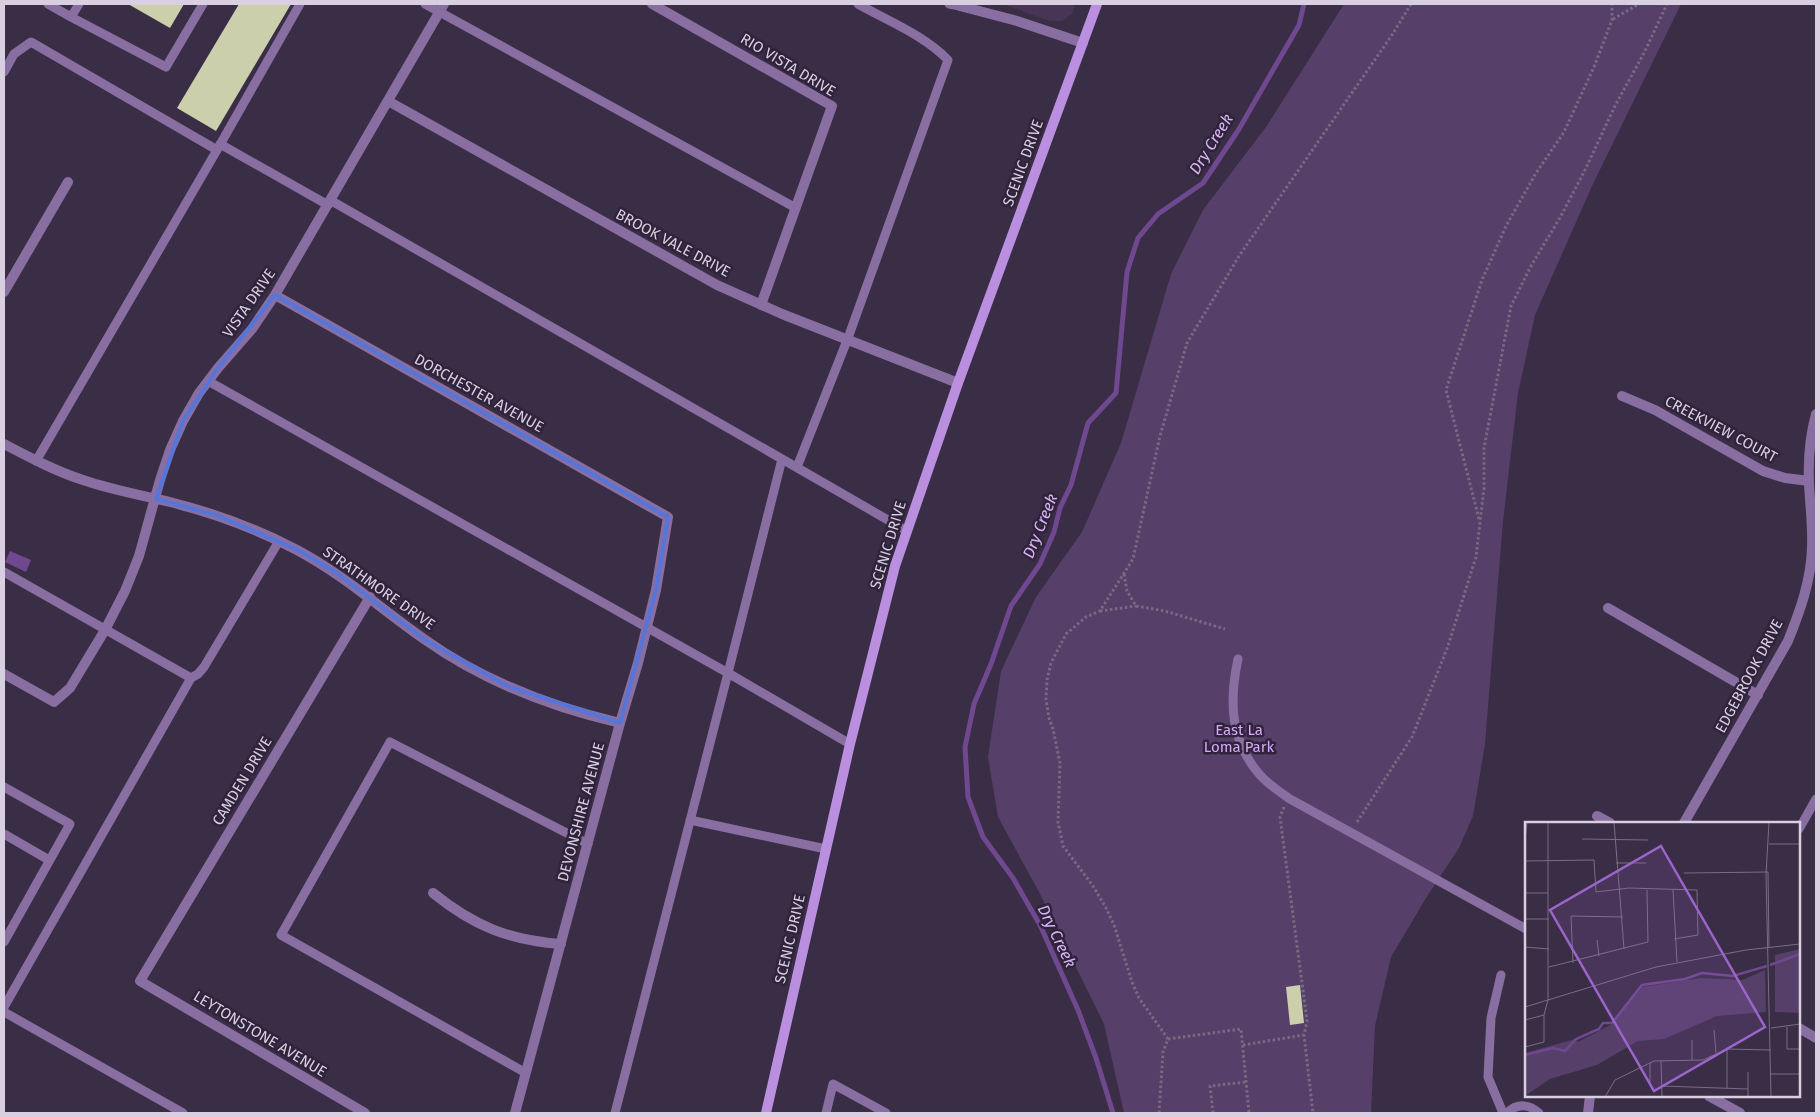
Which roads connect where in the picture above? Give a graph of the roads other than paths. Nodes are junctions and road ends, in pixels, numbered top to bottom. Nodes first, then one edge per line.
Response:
1 (48, 4) edge
2 (79, 4) edge
3 (203, 4) edge
4 (300, 4) edge
5 (425, 4) edge
6 (652, 4) edge
7 (858, 4) edge
8 (1097, 4) edge
9 (954, 5) edge
10 (442, 8) edge
11 (71, 18) junction
12 (1083, 43) junction
13 (4, 72) edge
14 (388, 101) junction
15 (219, 147) junction
16 (68, 182) dead end
17 (329, 202) junction
18 (796, 208) junction
19 (4, 292) edge
20 (275, 295) junction
21 (761, 305) junction
22 (848, 338) junction
23 (208, 381) junction
24 (958, 383) junction
25 (1622, 396) dead end
26 (1816, 414) edge
27 (4, 444) edge
28 (782, 459) junction
29 (36, 461) junction
30 (797, 467) junction
31 (1809, 481) junction
32 (156, 499) junction
33 (668, 517) joint
34 (907, 531) junction
35 (279, 541) junction
36 (4, 572) edge
37 (370, 597) junction
38 (1608, 608) dead end
39 (647, 627) junction
40 (105, 630) junction
41 (1238, 659) dead end
42 (728, 673) junction
43 (4, 674) edge
44 (191, 678) junction
45 (1758, 694) junction
46 (620, 723) junction
47 (850, 744) junction
48 (4, 787) edge
49 (1816, 799) edge
50 (1597, 816) dead end
51 (690, 820) junction
52 (1608, 822) edge
53 (1685, 822) edge
54 (1800, 826) edge
55 (4, 834) edge
56 (588, 844) junction
57 (826, 849) junction
58 (49, 860) junction
59 (433, 893) dead end
60 (1525, 928) edge
61 (4, 942) edge
62 (561, 944) junction
63 (1501, 975) dead end
64 (140, 981) joint
65 (4, 1007) edge
66 (4, 1012) edge
67 (1800, 1029) edge
68 (1816, 1038) edge
69 (526, 1073) junction
70 (1590, 1097) edge
71 (1711, 1097) edge
72 (183, 1113) edge
73 (365, 1113) edge
74 (515, 1113) edge
75 (615, 1113) edge
76 (766, 1113) edge
77 (826, 1113) edge
78 (886, 1113) edge
79 (1503, 1113) edge
80 (1507, 1113) edge
81 (1539, 1113) edge
82 (1588, 1113) edge
83 (1740, 1113) edge

1 - 11 lane
2 - 11 lane
3 - 11 lane
4 - 15 lane
5 - 10 lane
6 - 18 street, RIO VISTA DRIVE
7 - 22 lane
8 - 12 main road, SCENIC DRIVE
9 - 12 street
10 - 14 street, VISTA DRIVE
10 - 18 lane
12 - 24 main road, SCENIC DRIVE
13 - 15 lane
14 - 17 street, VISTA DRIVE
14 - 21 street, BROOK VALE DRIVE
15 - 17 lane
15 - 29 lane
16 - 19 street
17 - 20 street, VISTA DRIVE
17 - 28 lane
18 - 21 street, RIO VISTA DRIVE
20 - 23 street, VISTA DRIVE
20 - 33 street, DORCHESTER AVENUE
21 - 22 street, BROOK VALE DRIVE
22 - 24 street, BROOK VALE DRIVE
22 - 30 lane
23 - 32 street, VISTA DRIVE
23 - 39 lane
24 - 34 main road, SCENIC DRIVE
25 - 31 street, CREEKVIEW COURT
26 - 31 street, EDGEBROOK DRIVE
27 - 29 street, STRATHMORE DRIVE
28 - 30 lane
28 - 42 lane
29 - 32 street, STRATHMORE DRIVE
30 - 34 lane
31 - 45 street, EDGEBROOK DRIVE
32 - 35 street, STRATHMORE DRIVE
32 - 40 street, VISTA DRIVE
33 - 39 street, DEVONSHIRE AVENUE
34 - 47 main road, SCENIC DRIVE
35 - 37 street, STRATHMORE DRIVE
35 - 44 lane
36 - 40 lane
37 - 46 street, STRATHMORE DRIVE
37 - 64 street, CAMDEN DRIVE
38 - 45 street
39 - 42 lane
39 - 46 street, DEVONSHIRE AVENUE
40 - 43 street, VISTA DRIVE
40 - 44 lane
41 - 60 lane
42 - 47 lane
42 - 51 lane
44 - 65 lane
45 - 53 street, EDGEBROOK DRIVE
46 - 56 street, DEVONSHIRE AVENUE
47 - 57 main road, SCENIC DRIVE
48 - 58 lane
49 - 54 lane
50 - 52 street
51 - 57 lane
51 - 75 lane
55 - 58 lane
56 - 62 street, DEVONSHIRE AVENUE
56 - 69 lane
57 - 76 main road, SCENIC DRIVE
58 - 61 lane
59 - 62 street
62 - 69 street, DEVONSHIRE AVENUE
63 - 79 lane
64 - 73 street, LEYTONSTONE AVENUE
66 - 72 lane
67 - 68 street
69 - 74 street, DEVONSHIRE AVENUE
70 - 82 street
71 - 83 street
77 - 78 lane
80 - 81 lane

